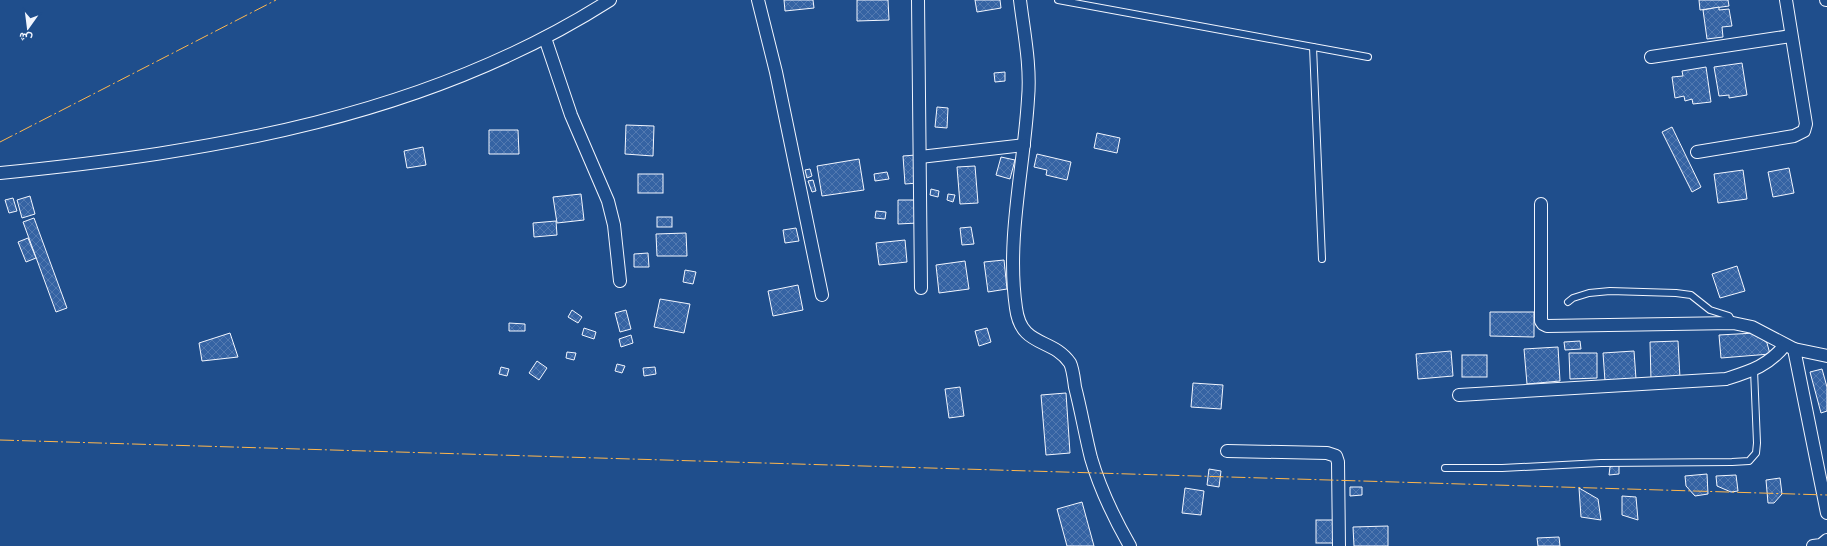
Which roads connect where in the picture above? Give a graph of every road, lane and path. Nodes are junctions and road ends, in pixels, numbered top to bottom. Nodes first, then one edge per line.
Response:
1 (610, 0) edge
2 (758, 0) edge
3 (918, 0) edge
4 (1020, 0) edge
5 (1058, 0) edge
6 (1786, 0) edge
7 (1790, 36) junction
8 (545, 38) junction
9 (1312, 47) junction
10 (1368, 57) dead end
11 (1651, 57) dead end
12 (1024, 145) junction
13 (1697, 152) dead end
14 (920, 157) junction
15 (0, 173) edge
16 (1542, 204) dead end
17 (1322, 259) dead end
18 (620, 281) dead end
19 (921, 288) dead end
20 (822, 295) dead end
21 (1568, 302) dead end
22 (1733, 323) junction
23 (1790, 347) junction
24 (1827, 356) edge
25 (1754, 370) junction
26 (1459, 395) dead end
27 (1227, 451) dead end
28 (1445, 468) dead end
29 (1827, 513) edge
30 (1827, 540) edge
31 (1130, 546) edge
32 (1339, 546) edge
33 (1814, 546) edge

1 - 8 street
2 - 20 street
3 - 14 street
4 - 12 street
5 - 9 lane
6 - 7 street
7 - 11 street
7 - 13 street
8 - 15 street
8 - 18 street
9 - 10 lane
9 - 17 lane
12 - 14 street
12 - 31 street
14 - 19 street
16 - 22 street
21 - 22 lane
22 - 23 street
23 - 24 street
23 - 25 street
23 - 29 street
25 - 26 street
25 - 28 lane
27 - 32 street
30 - 33 street

